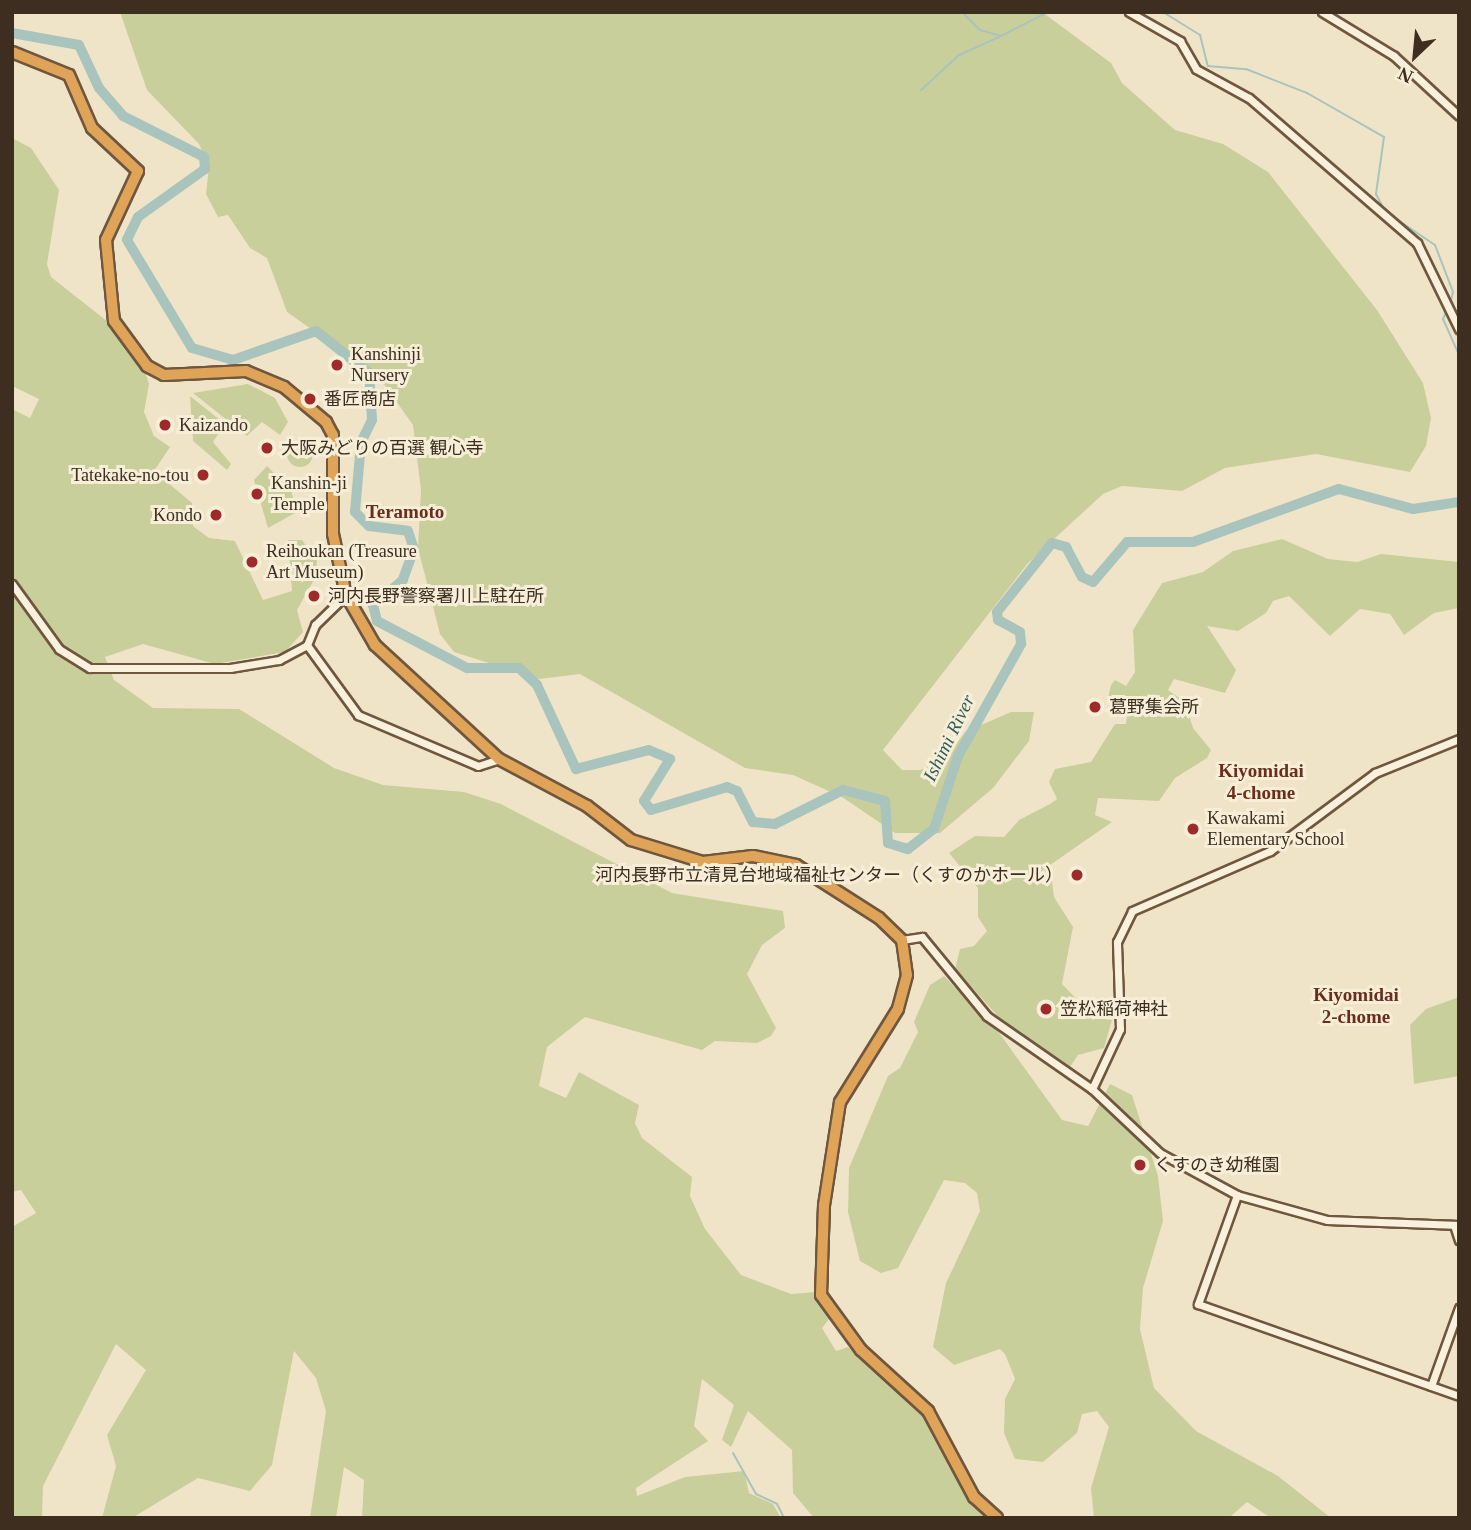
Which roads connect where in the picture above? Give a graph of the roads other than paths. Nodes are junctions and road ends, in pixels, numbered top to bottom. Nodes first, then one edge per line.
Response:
1 (1129, 12) edge
2 (1322, 12) edge
3 (12, 52) edge
4 (1459, 116) edge
5 (1459, 328) edge
6 (12, 584) edge
7 (346, 595) junction
8 (307, 645) junction
9 (1459, 739) edge
10 (499, 759) junction
11 (902, 940) junction
12 (1092, 1089) junction
13 (1237, 1195) junction
14 (1456, 1225) edge
15 (1459, 1240) edge
16 (1459, 1308) edge
17 (1431, 1387) junction
18 (1459, 1396) edge
19 (997, 1518) edge

1 - 5 main road
2 - 4 main road
3 - 7 highway
6 - 8 main road
7 - 8 main road
7 - 10 highway
8 - 10 main road
9 - 12 main road
10 - 11 highway
11 - 12 main road
11 - 19 highway
12 - 13 main road
13 - 14 main road
13 - 17 main road
14 - 15 main road
16 - 17 main road
17 - 18 main road

